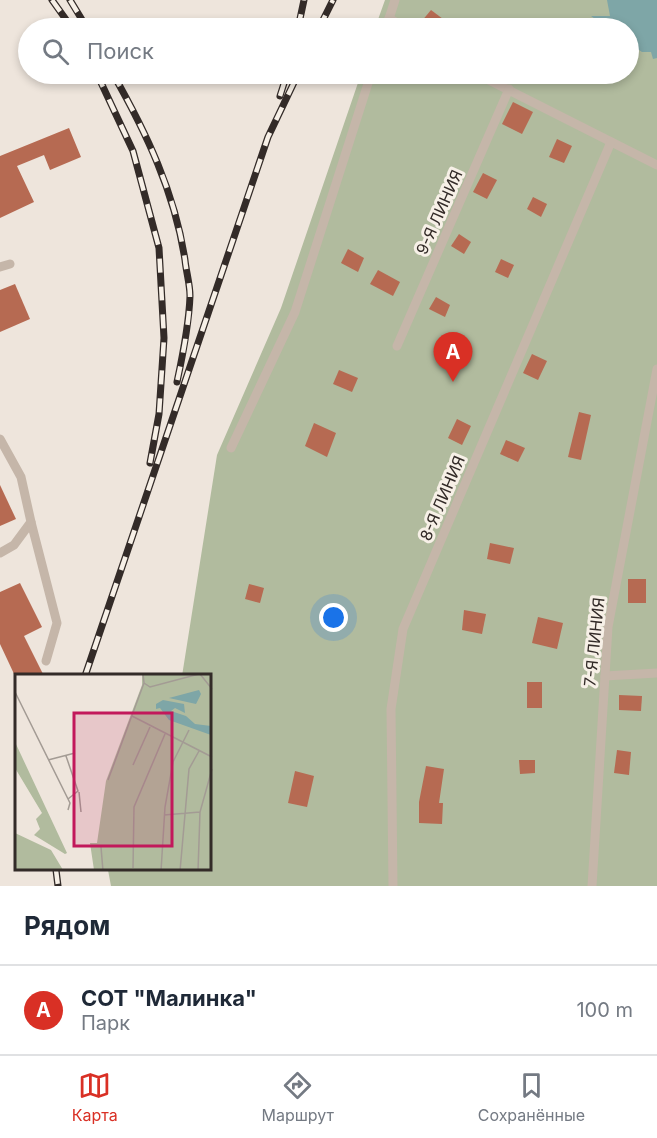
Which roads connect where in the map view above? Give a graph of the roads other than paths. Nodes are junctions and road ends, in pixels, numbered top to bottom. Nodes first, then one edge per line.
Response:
1 (395, 0) edge
2 (389, 18) edge
3 (368, 84) edge
4 (497, 84) edge
5 (509, 90) junction
6 (611, 142) junction
7 (657, 165) edge
8 (397, 346) dead end
9 (657, 369) edge
10 (0, 439) edge
11 (231, 448) dead end
12 (31, 522) junction
13 (0, 553) edge
14 (46, 661) dead end
15 (657, 673) edge
16 (605, 676) junction
17 (393, 886) edge
18 (592, 886) edge

1 - 2 lane
3 - 11 lane
4 - 5 lane
5 - 6 lane
5 - 8 lane, 9-Я ЛИНИЯ
6 - 7 lane
6 - 17 lane, 8-Я ЛИНИЯ
9 - 16 lane, 7-Я ЛИНИЯ
10 - 12 lane
12 - 13 lane
12 - 14 lane
15 - 16 lane
16 - 18 lane, 7-Я ЛИНИЯ

